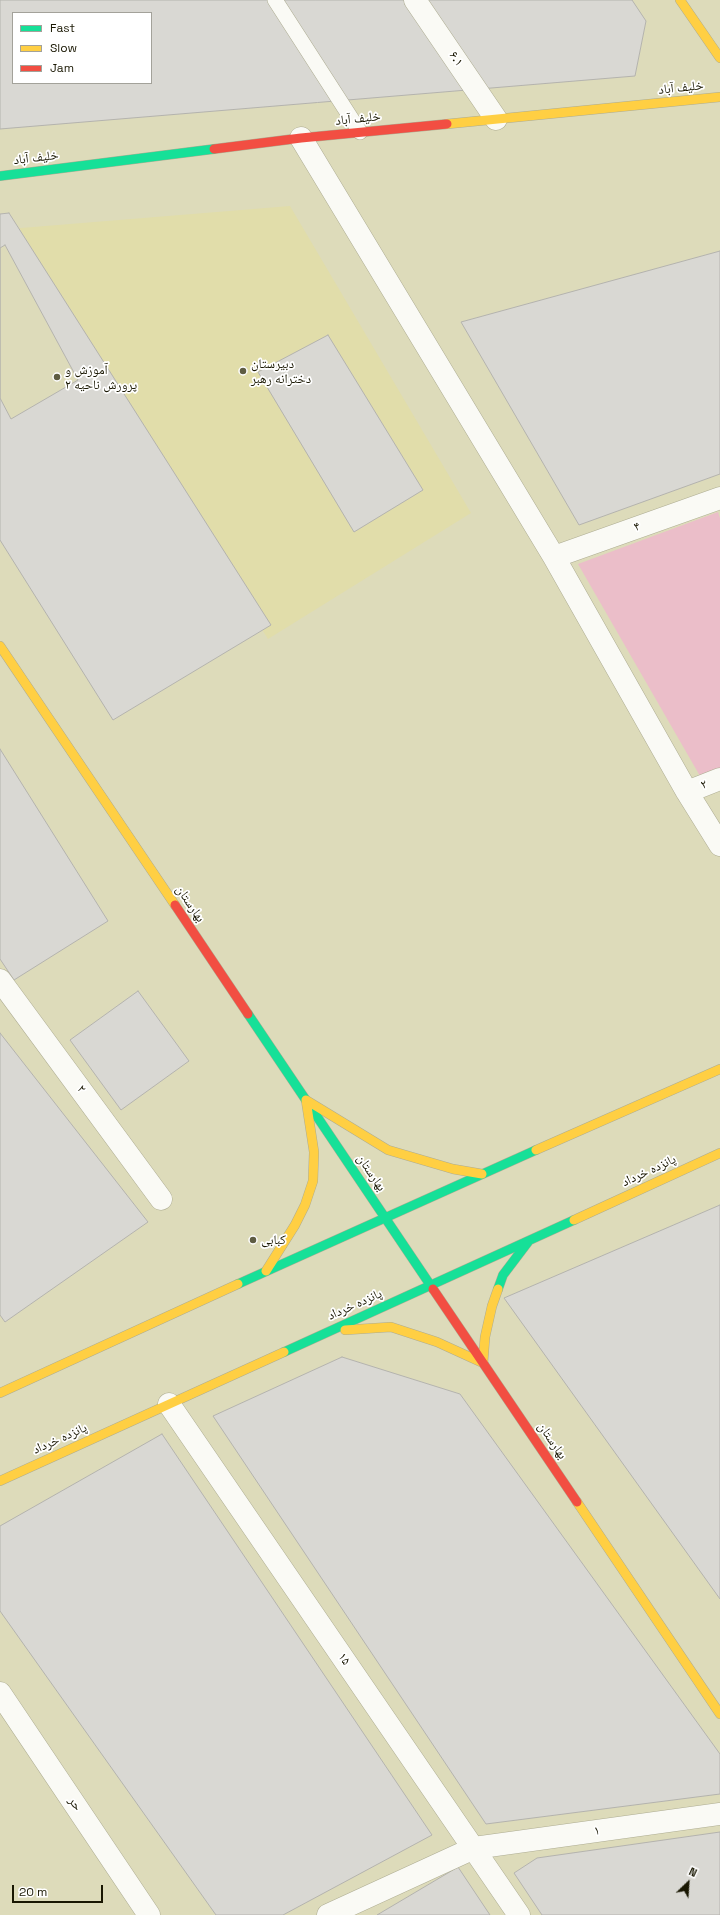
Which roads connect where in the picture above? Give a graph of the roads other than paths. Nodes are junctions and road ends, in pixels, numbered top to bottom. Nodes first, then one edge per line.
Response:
1 (275, 0) edge
2 (415, 0) edge
3 (680, 0) edge
4 (720, 58) edge
5 (720, 97) edge
6 (496, 119) junction
7 (360, 132) junction
8 (301, 138) junction
9 (0, 176) edge
10 (720, 498) edge
11 (554, 557) junction
12 (0, 646) edge
13 (720, 779) edge
14 (687, 792) junction
15 (720, 845) edge
16 (0, 980) edge
17 (720, 1069) edge
18 (306, 1100) junction
19 (720, 1153) edge
20 (482, 1174) junction
21 (161, 1199) dead end
22 (385, 1217) junction
23 (529, 1240) junction
24 (265, 1271) junction
25 (431, 1285) junction
26 (324, 1333) junction
27 (483, 1363) junction
28 (0, 1393) edge
29 (169, 1404) junction
30 (0, 1481) edge
31 (0, 1693) edge
32 (720, 1714) edge
33 (720, 1814) edge
34 (474, 1848) junction
35 (149, 1915) edge
36 (328, 1915) edge
37 (519, 1915) edge

1 - 7 lane
2 - 6 street, ۶.۱
3 - 4 main road
5 - 6 main road, خلیف آباد
6 - 7 main road, خلیف آباد
7 - 8 main road, خلیف آباد
8 - 9 main road, خلیف آباد
8 - 11 street
10 - 11 street, ۴
11 - 14 street
12 - 18 main road, بهارستان
13 - 14 street, ۲
14 - 15 street
16 - 21 street, ۲
17 - 20 main road
18 - 20 main road
18 - 22 main road, بهارستان
18 - 24 main road
19 - 23 main road, پانزده خرداد
20 - 22 main road
22 - 24 main road
22 - 25 main road, بهارستان
23 - 25 main road, پانزده خرداد
23 - 27 main road
24 - 28 main road
25 - 26 main road, پانزده خرداد
25 - 27 main road, بهارستان
26 - 27 main road
26 - 29 main road, پانزده خرداد
27 - 32 main road, بهارستان
29 - 30 main road, پانزده خرداد
29 - 34 street, ۱۵
31 - 35 street, حر
33 - 34 street, ۱
34 - 36 street, ۱
34 - 37 street, ۱۵

